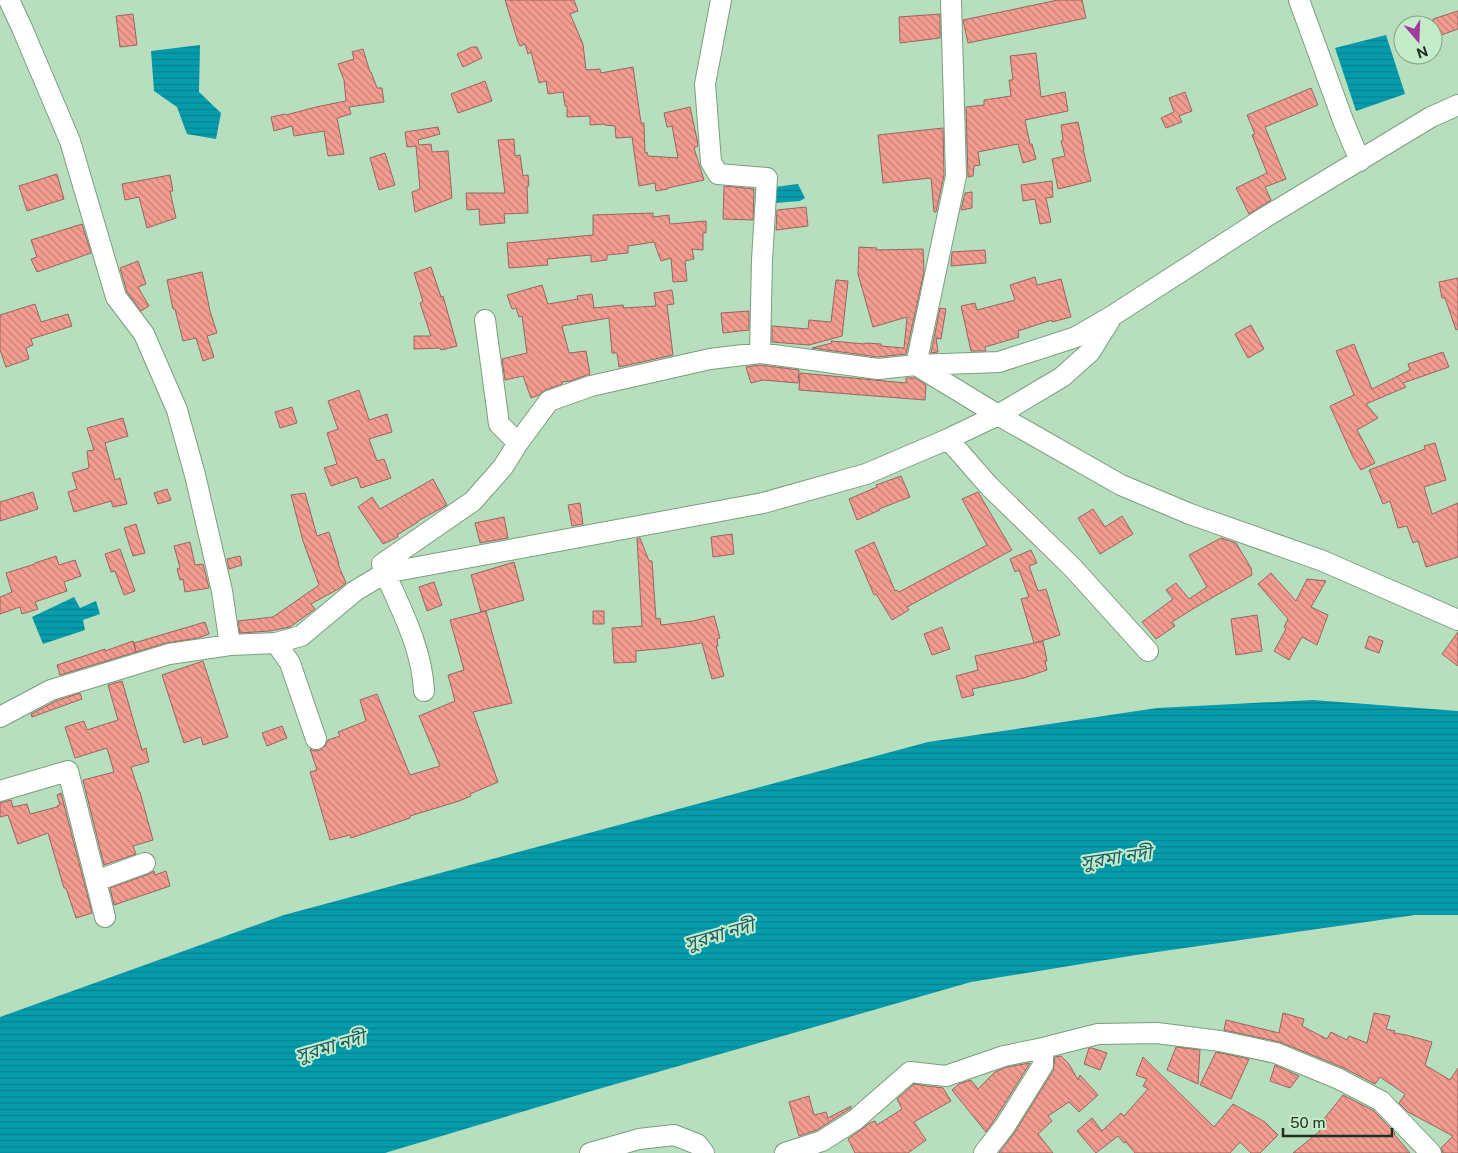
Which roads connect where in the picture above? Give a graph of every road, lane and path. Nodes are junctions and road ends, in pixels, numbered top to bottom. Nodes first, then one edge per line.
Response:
1 (9, 0) edge
2 (721, 0) edge
3 (951, 0) edge
4 (1299, 0) edge
5 (1458, 105) edge
6 (1360, 160) junction
7 (1112, 316) junction
8 (486, 320) dead end
9 (760, 353) junction
10 (916, 365) junction
11 (998, 416) junction
12 (948, 439) junction
13 (518, 443) junction
14 (385, 574) junction
15 (1458, 620) edge
16 (276, 642) junction
17 (230, 645) junction
18 (1148, 651) dead end
19 (424, 691) dead end
20 (0, 717) edge
21 (316, 739) dead end
22 (0, 791) edge
23 (145, 863) dead end
24 (96, 881) junction
25 (105, 917) dead end
26 (1043, 1048) junction
27 (590, 1153) edge
28 (704, 1153) edge
29 (785, 1153) edge
30 (984, 1153) edge
31 (1430, 1153) edge

1 - 17 street
2 - 9 street
3 - 10 street
4 - 6 street
5 - 6 street
6 - 7 street
7 - 10 street
7 - 11 street
8 - 13 street
9 - 10 street
9 - 13 street
10 - 11 street
11 - 12 street
11 - 15 street
12 - 14 street
12 - 18 street
13 - 14 street
14 - 16 street
14 - 19 street
16 - 17 street
16 - 21 street
17 - 20 street
22 - 24 street
23 - 24 street
24 - 25 street
26 - 29 street
26 - 30 street
26 - 31 street
27 - 28 street

